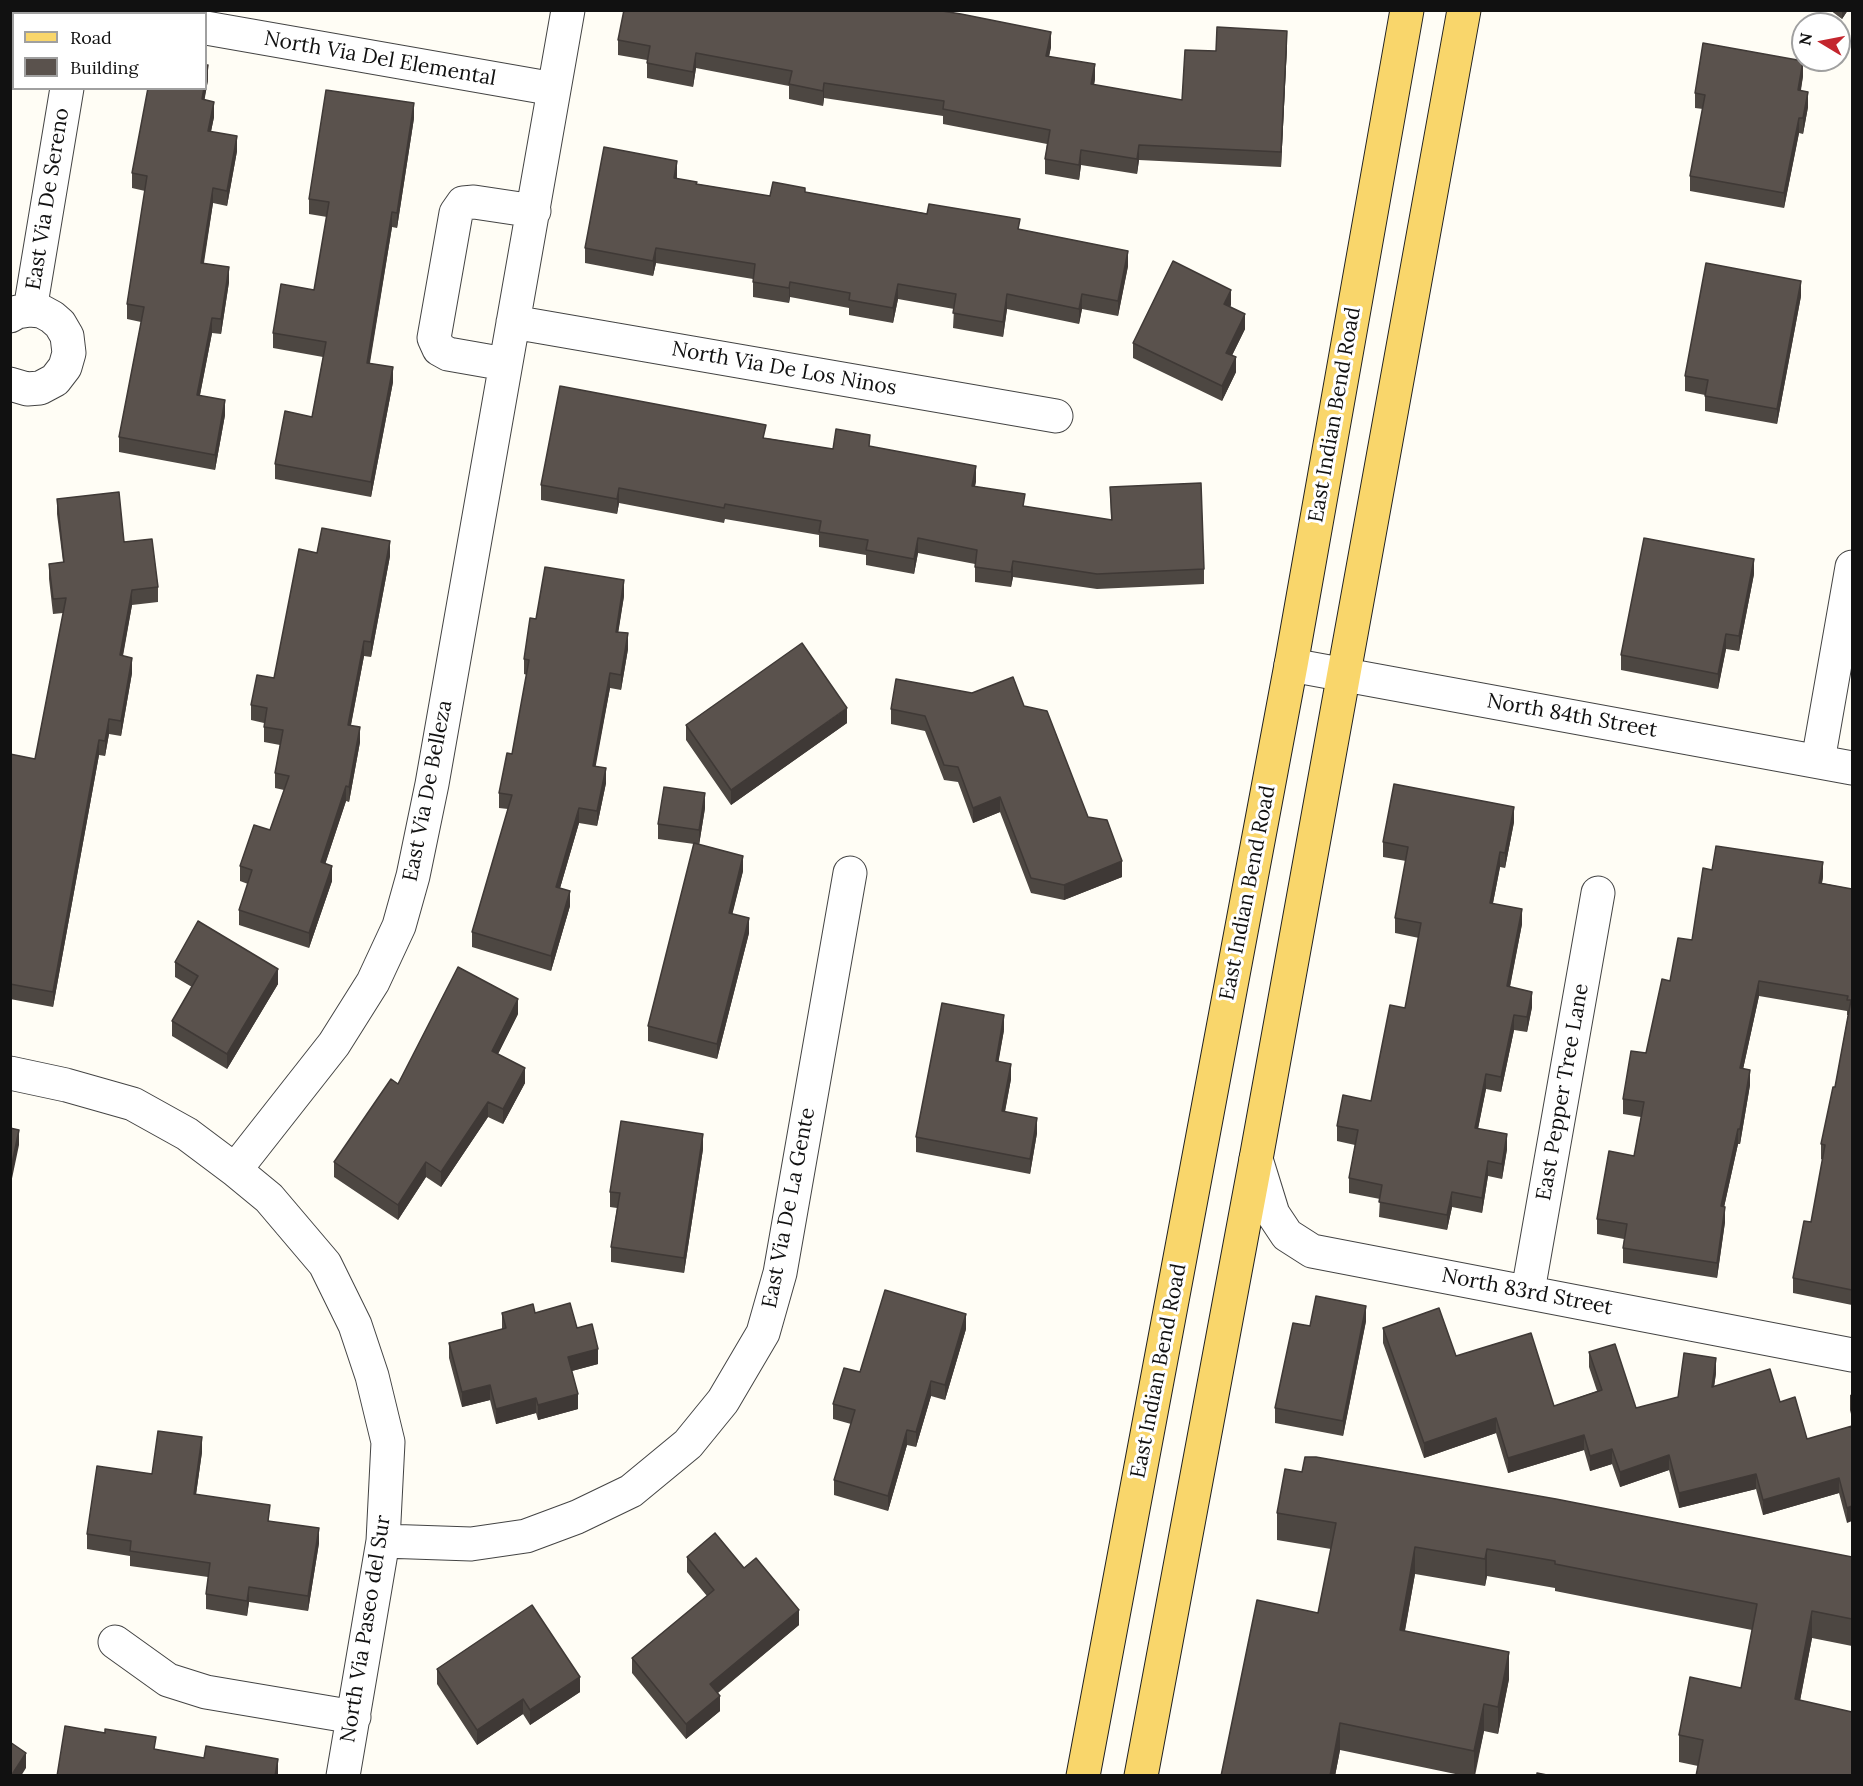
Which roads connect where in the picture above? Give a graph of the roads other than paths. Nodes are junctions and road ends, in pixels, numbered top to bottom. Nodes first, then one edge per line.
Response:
1 (568, 10) edge
2 (1407, 10) edge
3 (1464, 10) edge
4 (207, 28) edge
5 (66, 90) edge
6 (554, 90) junction
7 (534, 211) junction
8 (20, 313) edge
9 (513, 322) junction
10 (505, 364) junction
11 (10, 384) edge
12 (1056, 416) dead end
13 (1852, 567) edge
14 (1291, 665) junction
15 (1343, 675) junction
16 (1818, 761) junction
17 (1852, 768) edge
18 (850, 873) dead end
19 (1598, 893) dead end
20 (10, 1073) edge
21 (1256, 1159) junction
22 (235, 1170) junction
23 (1528, 1291) junction
24 (1852, 1355) edge
25 (383, 1541) junction
26 (115, 1642) dead end
27 (354, 1717) junction
28 (343, 1776) edge
29 (1083, 1776) edge
30 (1142, 1776) edge

1 - 6 street, East Via De Belleza
2 - 14 main road, East Indian Bend Road
3 - 15 main road
4 - 6 street, North Via Del Elemental
5 - 8 street, East Via De Sereno
6 - 7 street, East Via De Belleza
7 - 9 street, East Via De Belleza
7 - 10 street
8 - 11 street, East Via De Sereno
9 - 10 street, East Via De Belleza
9 - 12 street, North Via De Los Ninos
10 - 22 street, East Via De Belleza
13 - 16 street
14 - 15 street, North 84th Street
14 - 29 main road, East Indian Bend Road
15 - 16 street, North 84th Street
15 - 21 main road
16 - 17 street, North 84th Street
18 - 25 street, East Via De La Gente
19 - 23 street, East Pepper Tree Lane
20 - 22 street
21 - 23 street, North 83rd Street
21 - 30 main road
22 - 25 street, North Via Paseo del Sur
23 - 24 street, North 83rd Street
25 - 27 street, North Via Paseo del Sur
26 - 27 street
27 - 28 street, North Via Paseo del Sur

